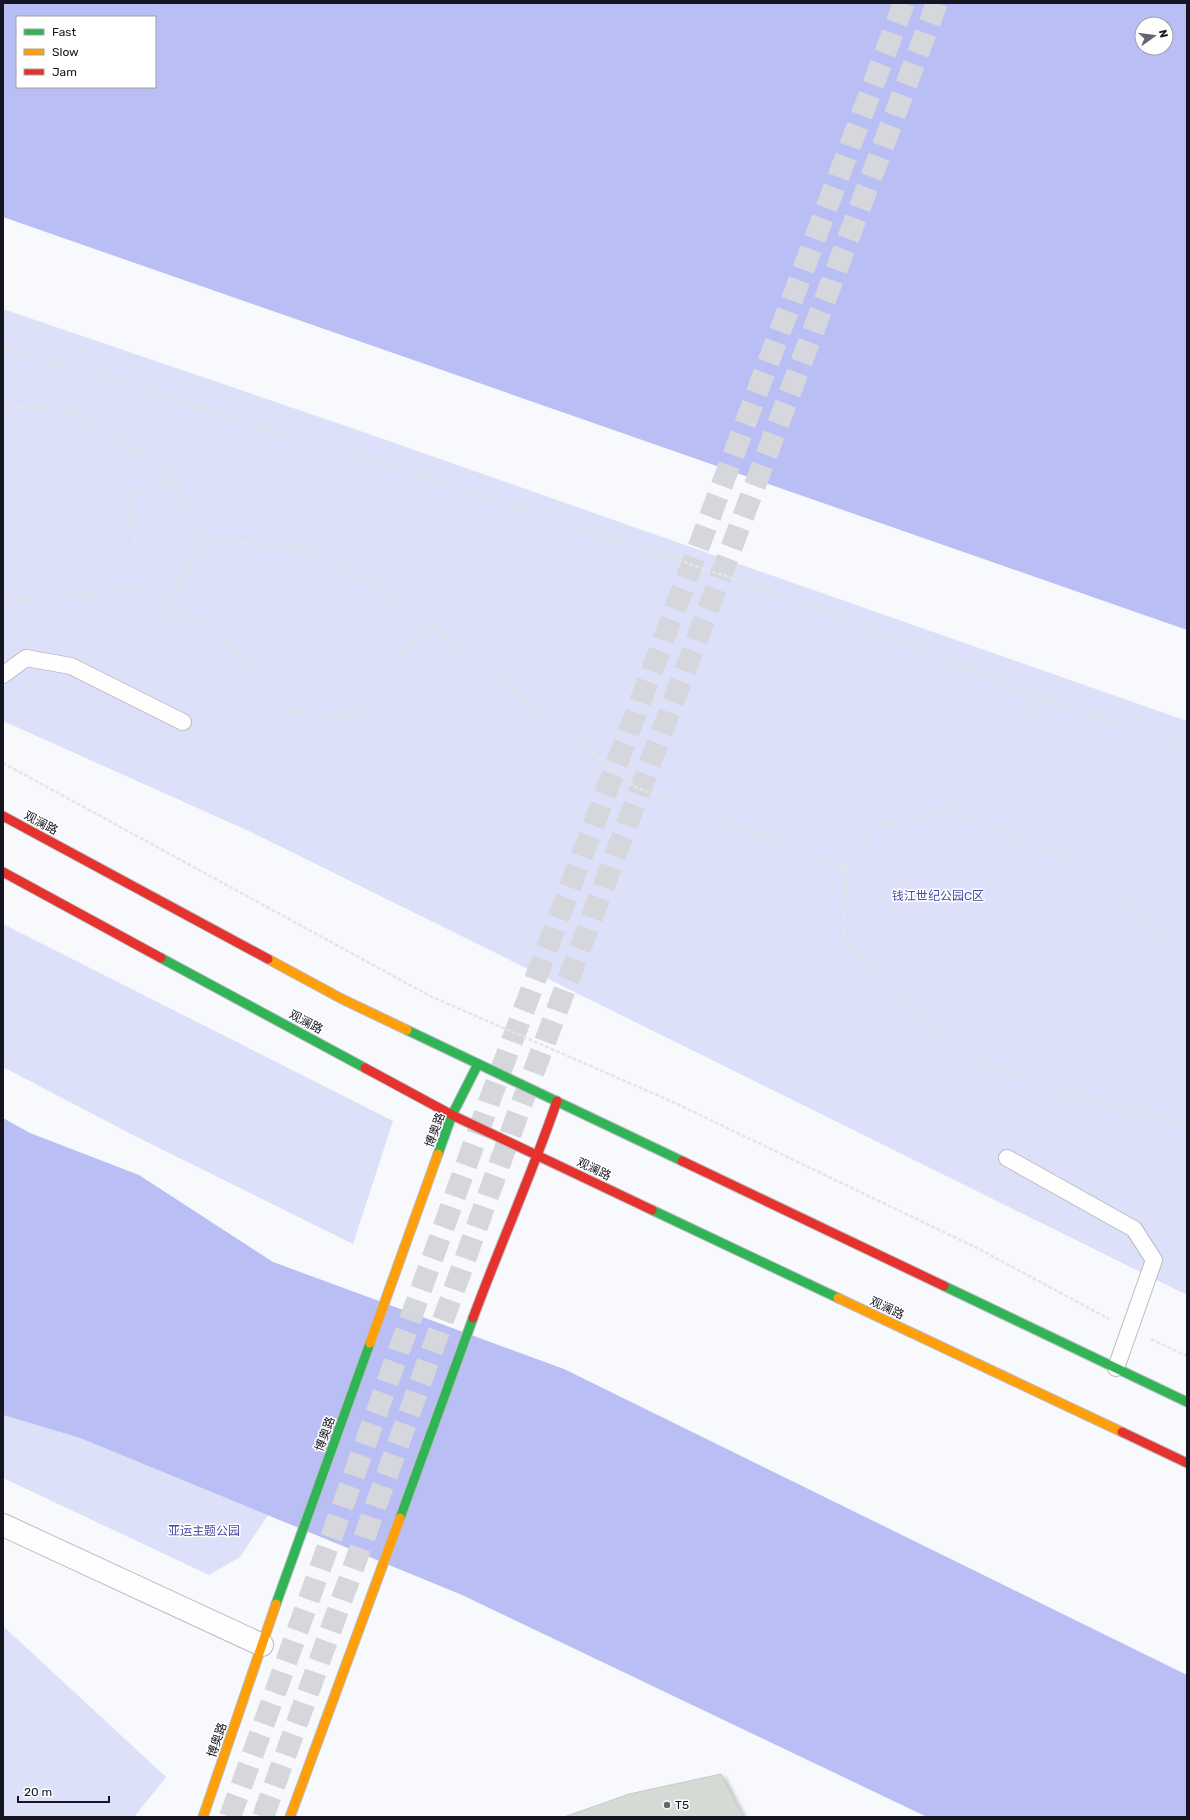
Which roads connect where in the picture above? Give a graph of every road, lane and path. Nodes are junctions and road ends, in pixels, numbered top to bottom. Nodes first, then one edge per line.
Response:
1 (3, 347) edge
2 (3, 406) edge
3 (176, 483) junction
4 (202, 540) junction
5 (176, 589) junction
6 (3, 601) edge
7 (165, 610) junction
8 (427, 623) junction
9 (3, 675) edge
10 (1042, 699) junction
11 (182, 722) dead end
12 (1187, 745) edge
13 (3, 763) edge
14 (950, 810) junction
15 (3, 816) edge
16 (846, 868) junction
17 (3, 872) edge
18 (1187, 948) edge
19 (478, 1064) junction
20 (557, 1101) junction
21 (452, 1115) junction
22 (1187, 1125) edge
23 (538, 1156) junction
24 (1007, 1158) dead end
25 (1130, 1329) junction
26 (1187, 1356) edge
27 (1116, 1368) junction
28 (1187, 1402) edge
29 (1187, 1463) edge
30 (3, 1525) edge
31 (262, 1645) junction
32 (204, 1817) edge
33 (290, 1817) edge

1 - 10 path
2 - 3 path
3 - 4 path
3 - 5 path
4 - 5 path
4 - 8 path
5 - 7 path
6 - 7 path
7 - 8 path
8 - 16 path
9 - 11 lane
10 - 12 path
10 - 14 path
13 - 25 path
14 - 16 path
14 - 18 path
15 - 19 main road, 观澜路
16 - 22 path
17 - 21 main road, 观澜路
19 - 20 main road, 观澜路
19 - 21 main road, 博奥路
20 - 23 main road
20 - 27 main road, 观澜路
21 - 23 main road, 观澜路
21 - 31 main road, 博奥路
23 - 29 main road, 观澜路
23 - 33 main road
24 - 25 lane
25 - 26 path
25 - 27 lane
27 - 28 main road, 观澜路
30 - 31 street
31 - 32 main road, 博奥路

